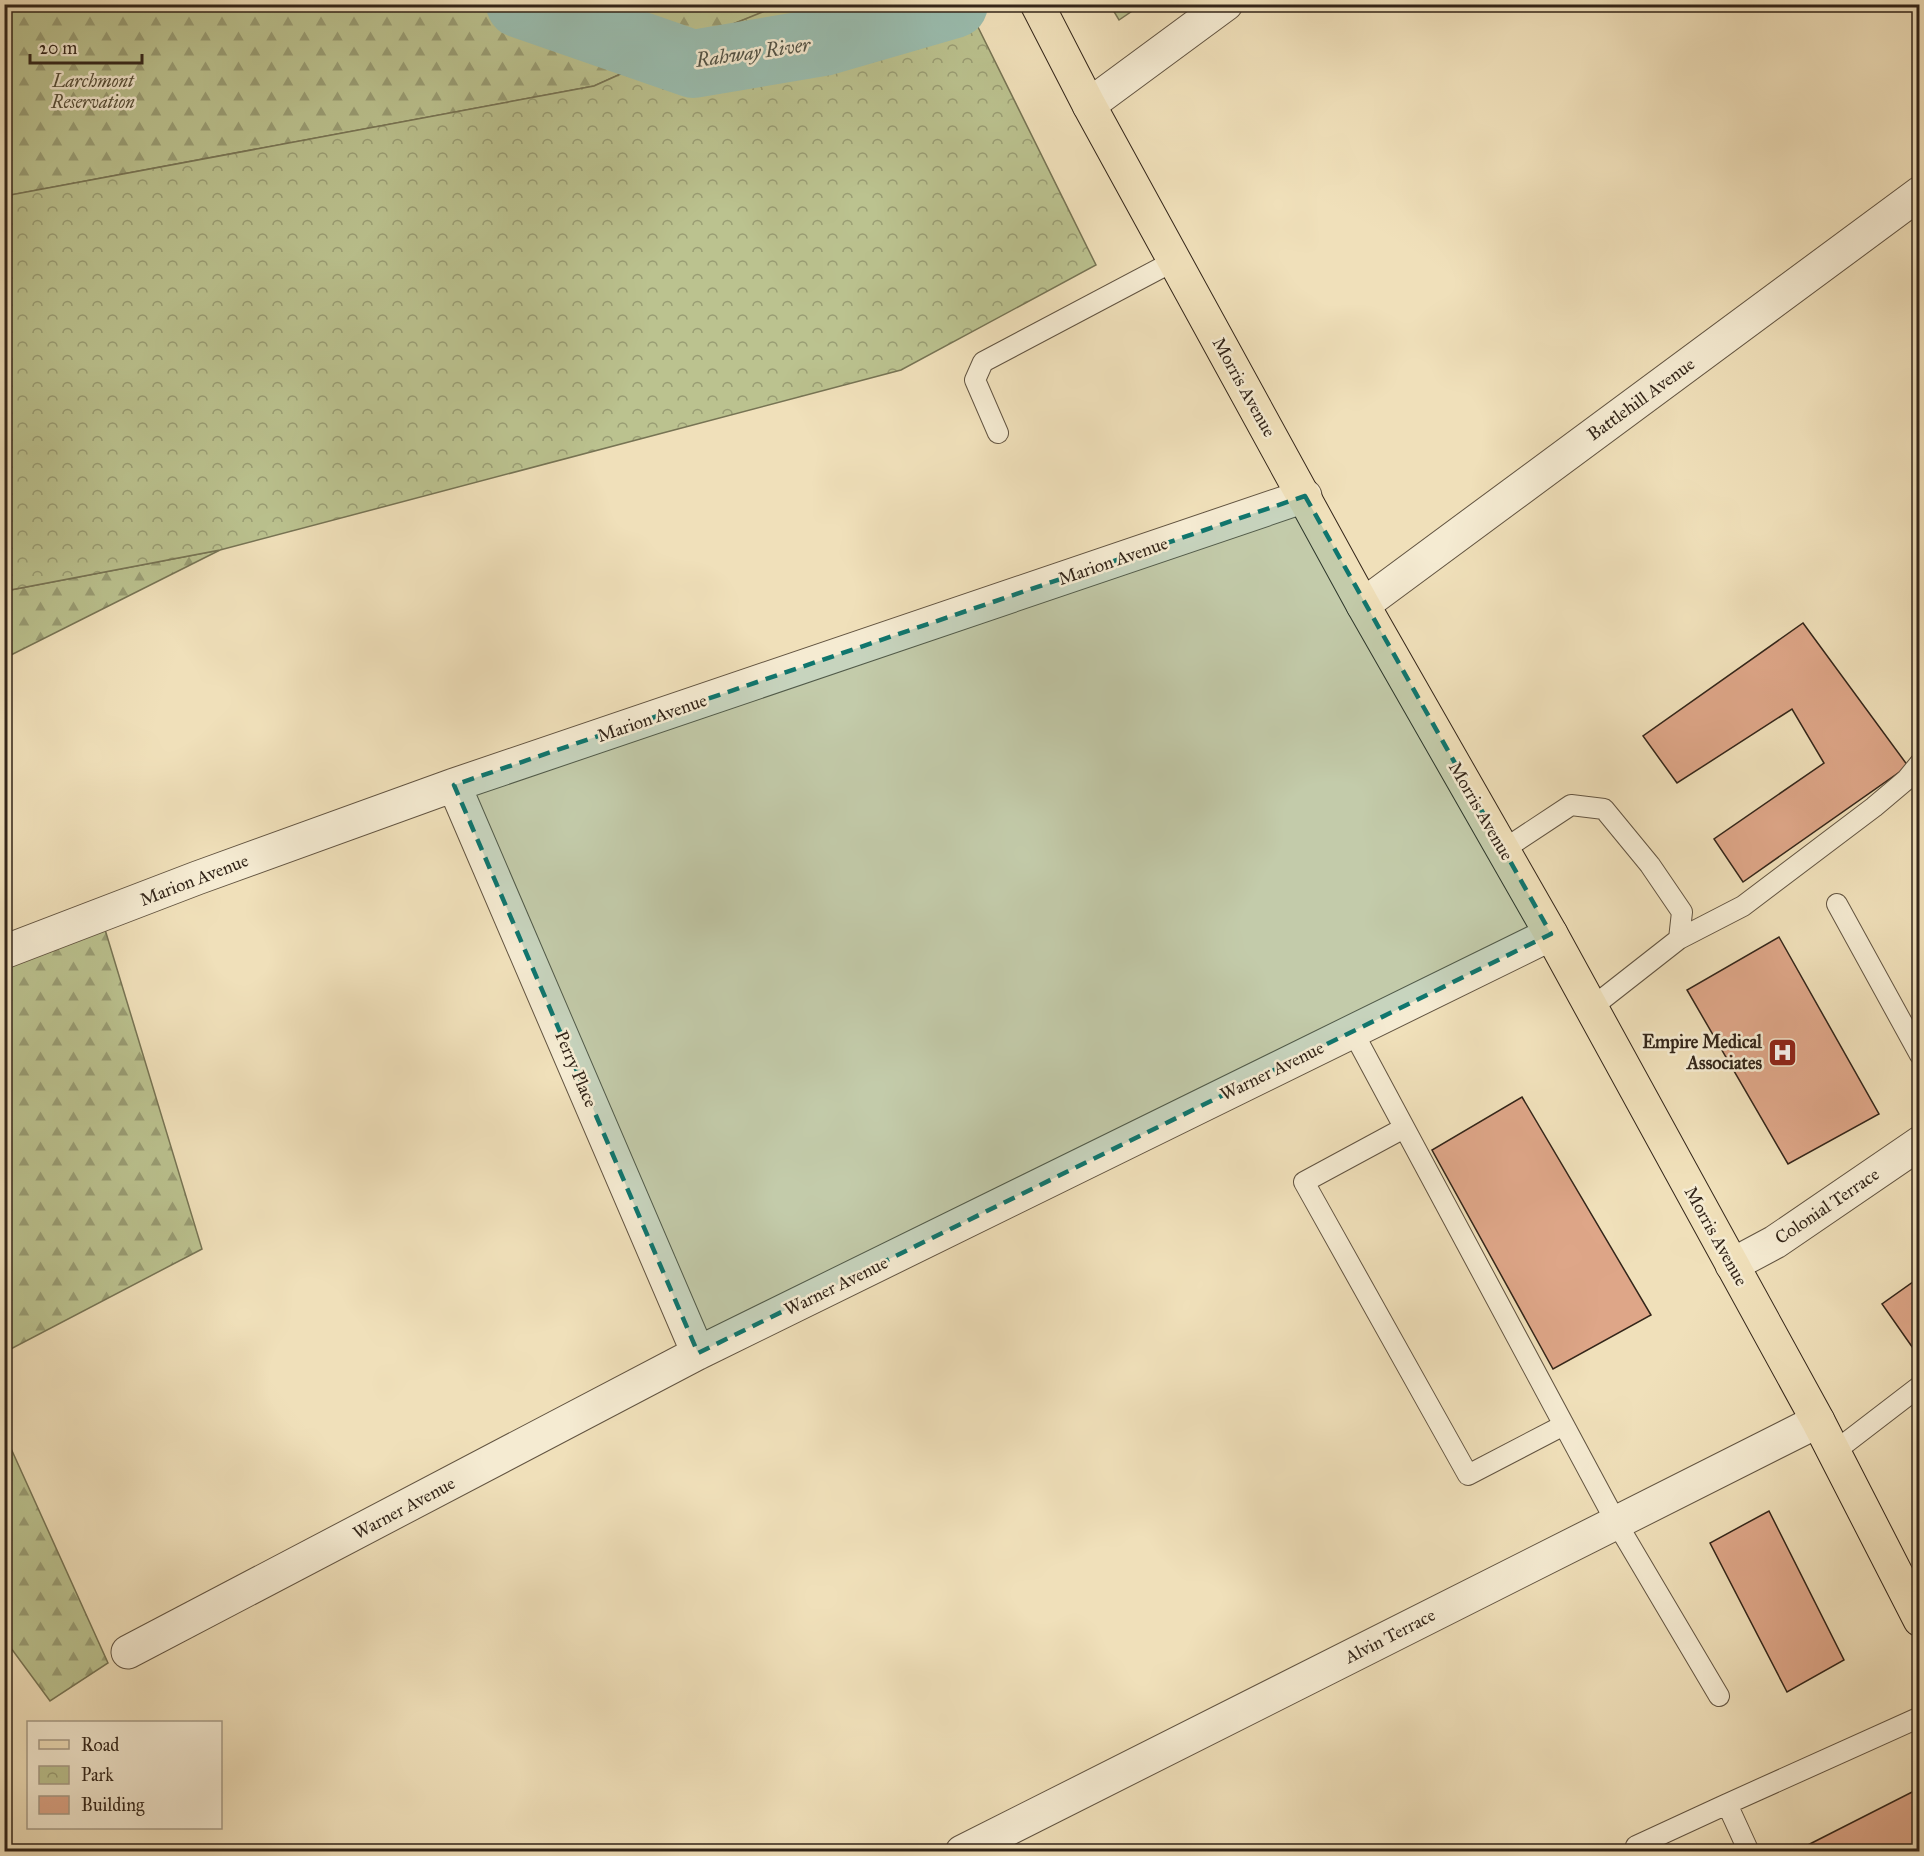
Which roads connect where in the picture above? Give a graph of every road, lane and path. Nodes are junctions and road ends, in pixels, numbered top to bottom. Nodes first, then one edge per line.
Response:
1 (1037, 4) edge
2 (1226, 4) edge
3 (1089, 105) junction
4 (1920, 193) edge
5 (1174, 261) junction
6 (998, 433) dead end
7 (1305, 496) junction
8 (1363, 605) junction
9 (1920, 763) edge
10 (454, 785) junction
11 (1503, 850) junction
12 (1838, 904) dead end
13 (1551, 934) junction
14 (1679, 939) junction
15 (4, 952) edge
16 (1591, 1008) junction
17 (1353, 1032) junction
18 (1920, 1055) edge
19 (1404, 1128) junction
20 (1920, 1143) edge
21 (1732, 1265) junction
22 (698, 1353) junction
23 (1920, 1386) edge
24 (1818, 1421) junction
25 (1564, 1425) junction
26 (1834, 1452) junction
27 (1616, 1522) junction
28 (1920, 1620) edge
29 (128, 1652) dead end
30 (1719, 1696) dead end
31 (1920, 1717) edge
32 (1727, 1804) junction
33 (962, 1851) edge
34 (1639, 1851) edge
35 (1749, 1851) edge

1 - 3 main road, Morris Avenue
2 - 3 street
3 - 5 main road, Morris Avenue
4 - 8 street, Battlehill Avenue
5 - 6 lane
5 - 7 main road, Morris Avenue
7 - 8 main road, Morris Avenue
7 - 10 street, Marion Avenue
8 - 11 main road, Morris Avenue
9 - 14 lane
10 - 15 street, Marion Avenue
10 - 22 street, Perry Place
11 - 13 main road, Morris Avenue
11 - 14 lane
12 - 18 lane
13 - 16 main road, Morris Avenue
13 - 17 street, Warner Avenue
14 - 16 lane
16 - 21 main road, Morris Avenue
17 - 19 lane
17 - 22 street, Warner Avenue
19 - 25 lane
19 - 25 lane
20 - 21 street, Colonial Terrace
21 - 24 main road, Morris Avenue
22 - 29 street, Warner Avenue
23 - 26 lane
24 - 26 main road, Morris Avenue
24 - 27 street, Alvin Terrace
25 - 27 lane
26 - 28 main road, Morris Avenue
27 - 30 lane
27 - 33 street, Alvin Terrace
31 - 32 lane
32 - 34 lane
32 - 35 lane

